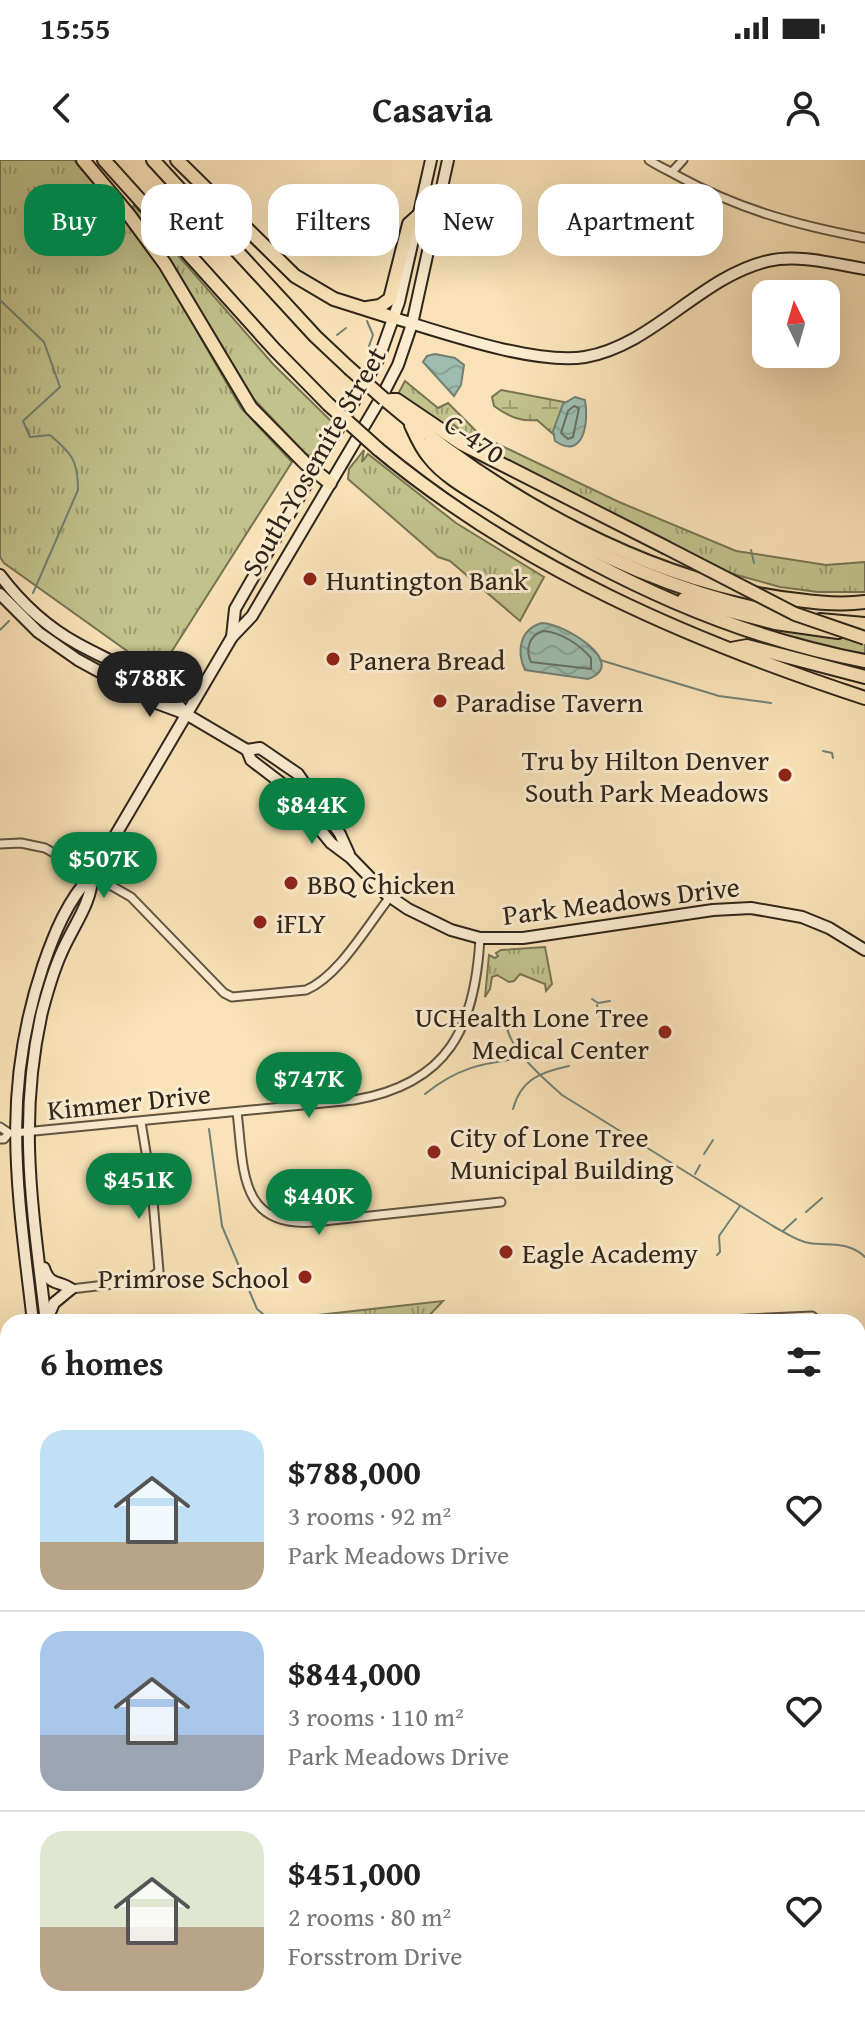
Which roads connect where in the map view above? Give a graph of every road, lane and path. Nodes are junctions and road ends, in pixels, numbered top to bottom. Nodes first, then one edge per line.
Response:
1 (83, 160) edge
2 (104, 160) edge
3 (153, 160) edge
4 (177, 160) edge
5 (431, 160) edge
6 (448, 160) edge
7 (649, 160) edge
8 (683, 160) edge
9 (672, 172) junction
10 (426, 184) edge
11 (415, 219) edge
12 (415, 231) edge
13 (865, 238) edge
14 (865, 269) edge
15 (364, 309) junction
16 (394, 318) junction
17 (412, 324) junction
18 (403, 412) junction
19 (419, 440) junction
20 (315, 472) junction
21 (330, 483) junction
22 (614, 573) junction
23 (0, 575) edge
24 (0, 594) edge
25 (863, 603) edge
26 (865, 624) edge
27 (865, 636) edge
28 (232, 637) junction
29 (728, 649) junction
30 (865, 661) edge
31 (865, 677) edge
32 (865, 698) edge
33 (186, 714) junction
34 (247, 750) junction
35 (254, 762) junction
36 (314, 797) junction
37 (303, 805) junction
38 (340, 834) junction
39 (0, 844) edge
40 (351, 858) junction
41 (92, 875) junction
42 (390, 897) junction
43 (480, 938) junction
44 (865, 950) edge
45 (237, 1112) junction
46 (141, 1122) junction
47 (0, 1127) edge
48 (14, 1133) junction
49 (27, 1133) junction
50 (0, 1139) edge
51 (501, 1202) dead end
52 (37, 1249) junction
53 (71, 1289) junction
54 (32, 1314) edge
55 (46, 1314) edge
56 (50, 1314) edge

1 - 20 highway
2 - 29 highway, bridge
3 - 18 highway, bridge
4 - 15 highway
5 - 10 main road, South Yosemite Street
6 - 17 main road, South Yosemite Street
7 - 9 street
8 - 9 street
9 - 13 street
11 - 15 highway
12 - 16 main road, South Yosemite Street
14 - 17 main road
15 - 16 highway
16 - 17 main road
16 - 20 main road, South Yosemite Street
17 - 21 main road, South Yosemite Street
18 - 19 highway
18 - 25 highway, C-470
18 - 27 highway, bridge
19 - 22 highway
19 - 26 highway
20 - 21 highway
20 - 28 main road, South Yosemite Street
21 - 28 main road, South Yosemite Street
22 - 27 highway
22 - 30 highway
23 - 33 main road, Park Meadows Drive
24 - 33 main road, Park Meadows Drive
28 - 33 main road, South Yosemite Street
29 - 31 highway
29 - 32 highway
33 - 34 main road, Park Meadows Drive
33 - 41 main road, South Yosemite Street
34 - 35 main road, Park Meadows Drive
34 - 36 main road, Park Meadows Drive
35 - 36 main road
35 - 37 main road, Park Meadows Drive
36 - 38 main road, Park Meadows Drive
37 - 38 main road
37 - 40 main road, Park Meadows Drive
38 - 40 main road, Park Meadows Drive
39 - 41 street
40 - 42 main road, Park Meadows Drive
41 - 42 street
41 - 48 main road, South Yosemite Street
41 - 49 main road, South Yosemite Street
42 - 43 main road, Park Meadows Drive
43 - 44 main road, Park Meadows Drive
43 - 45 street, Kimmer Drive
45 - 46 street, Kimmer Drive
45 - 51 street
46 - 49 street, Kimmer Drive
46 - 53 street
47 - 50 street
48 - 49 street, Kimmer Drive
48 - 54 main road, South Yosemite Street
49 - 52 main road, South Yosemite Street
52 - 53 main road
52 - 55 main road, South Yosemite Street
53 - 56 main road

